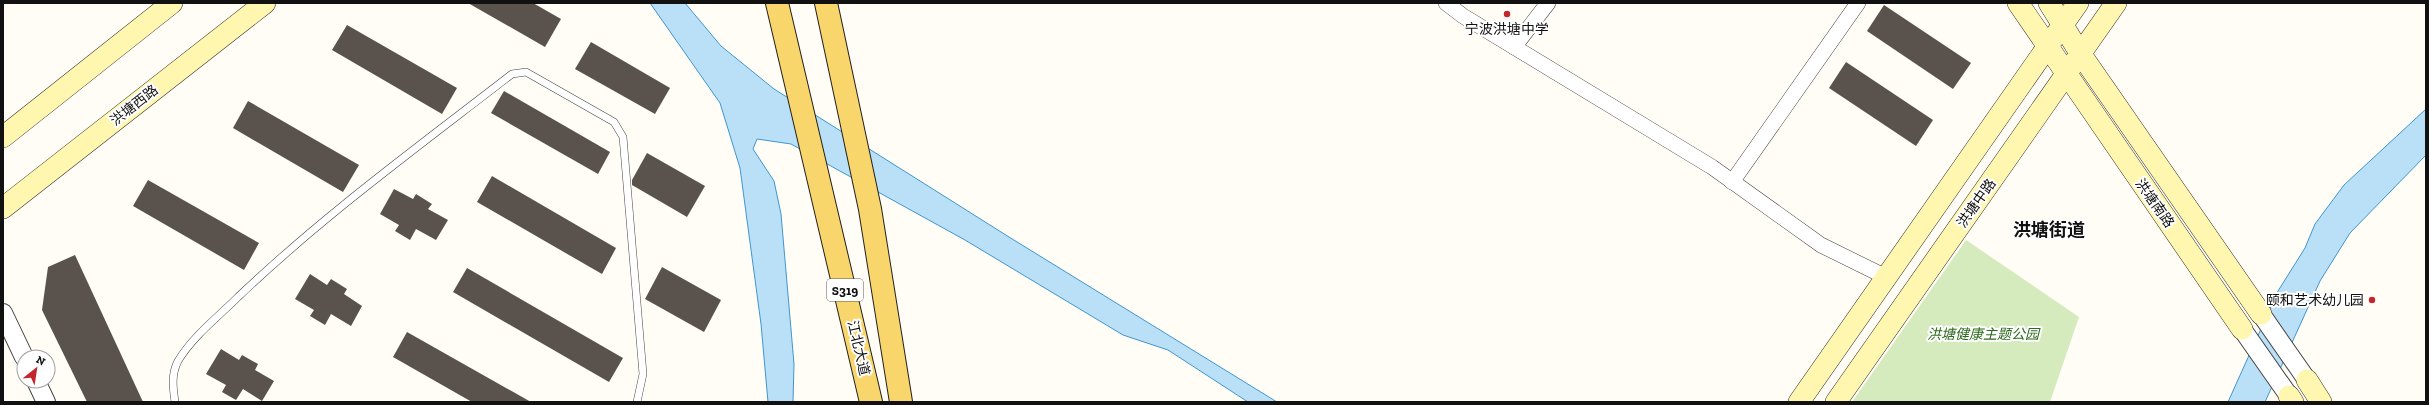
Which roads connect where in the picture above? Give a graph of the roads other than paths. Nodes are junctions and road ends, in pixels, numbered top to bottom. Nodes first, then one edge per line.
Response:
1 (172, 3) edge
2 (264, 3) edge
3 (778, 3) edge
4 (826, 3) edge
5 (1446, 3) edge
6 (1548, 3) edge
7 (1858, 3) edge
8 (2018, 3) edge
9 (2049, 3) edge
10 (2078, 3) edge
11 (2116, 3) edge
12 (2063, 24) junction
13 (1514, 47) junction
14 (2047, 47) junction
15 (2080, 53) junction
16 (2067, 75) junction
17 (3, 137) edge
18 (1732, 182) junction
19 (3, 208) edge
20 (1886, 277) junction
21 (3, 313) edge
22 (2261, 314) joint
23 (2242, 329) joint
24 (20, 349) edge
25 (2307, 380) joint
26 (40, 389) edge
27 (2291, 399) edge
28 (900, 401) edge
29 (46, 402) edge
30 (175, 402) edge
31 (637, 402) edge
32 (871, 402) edge
33 (1799, 402) edge
34 (1836, 402) edge
35 (2321, 402) edge

1 - 17 main road
2 - 19 main road, 洪塘西路
3 - 32 main road, 江北大道 / S319
4 - 28 main road, S319
5 - 13 street
6 - 13 street
7 - 18 street
8 - 14 main road, 洪塘南路
9 - 12 main road, 洪塘南路
10 - 12 main road
11 - 15 main road, 洪塘中路
12 - 14 main road
12 - 15 main road, 洪塘南路
13 - 18 street
14 - 16 main road, 洪塘南路
14 - 20 main road
15 - 16 main road, 洪塘中路
15 - 22 main road, 洪塘南路
16 - 23 main road, 洪塘南路
16 - 34 main road, 洪塘中路
18 - 20 street
20 - 33 main road
21 - 24 street
22 - 25 street, 洪塘南路
23 - 27 street, 洪塘南路
25 - 35 main road, 洪塘南路
26 - 29 street
30 - 31 lane

